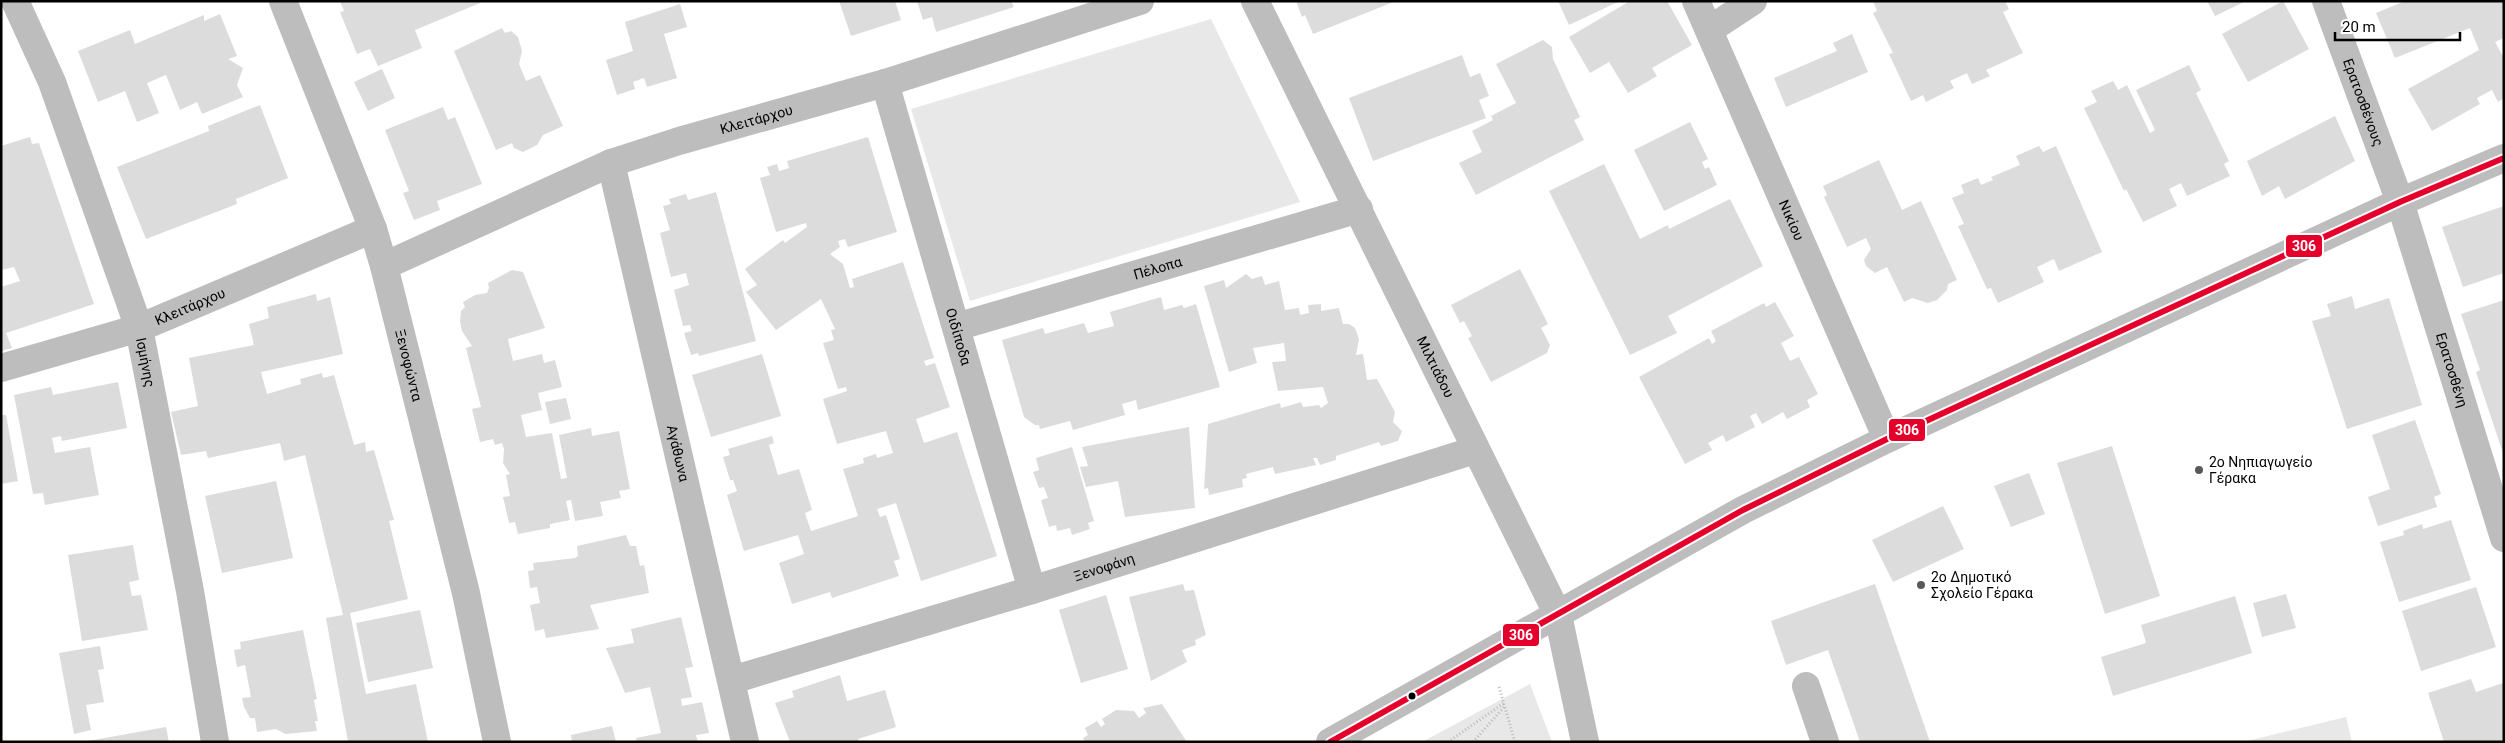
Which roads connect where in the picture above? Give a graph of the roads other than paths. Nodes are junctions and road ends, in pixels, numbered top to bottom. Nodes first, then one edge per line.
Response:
1 (15, 1) edge
2 (283, 1) edge
3 (1140, 1) edge
4 (1255, 1) edge
5 (1696, 1) edge
6 (1753, 1) edge
7 (2326, 1) edge
8 (1709, 30) junction
9 (885, 83) junction
10 (2504, 158) edge
11 (612, 163) junction
12 (2400, 202) junction
13 (1359, 209) junction
14 (373, 229) junction
15 (384, 266) junction
16 (956, 327) junction
17 (139, 328) junction
18 (1, 368) edge
19 (1887, 439) junction
20 (1475, 450) junction
21 (2504, 538) edge
22 (1032, 590) junction
23 (1558, 615) junction
24 (732, 680) junction
25 (1806, 686) dead end
26 (215, 742) edge
27 (497, 742) edge
28 (745, 742) edge
29 (1330, 742) edge
30 (1585, 742) edge
31 (1824, 742) edge

1 - 17 street, Ισμήνης
2 - 14 street, Ξενοφώντα
3 - 9 street, Κλειτάρχου
4 - 13 street, Μιλτιάδου
5 - 8 street, Νικίου
6 - 8 street
7 - 12 street, Ερατοσθένους
8 - 19 street, Νικίου
9 - 11 street, Κλειτάρχου
9 - 16 street, Οιδίποδα
10 - 12 street
11 - 15 street, Κλειτάρχου
11 - 24 street, Αγάθωνα
12 - 19 street
12 - 21 street, Ερατοσθένη
13 - 16 street, Πέλοπα
13 - 20 street, Μιλτιάδου
14 - 15 street, Ξενοφώντα
14 - 17 street, Κλειτάρχου
15 - 27 street, Ξενοφώντα
16 - 22 street, Οιδίποδα
17 - 18 street, Κλειτάρχου
17 - 26 street, Ισμήνης
19 - 23 street
20 - 22 street, Ξενοφάνη
20 - 23 street, Μιλτιάδου
22 - 24 street, Ξενοφάνη
23 - 29 street
23 - 30 street, Μιλτιάδου
24 - 28 street, Αγάθωνα
25 - 31 street

